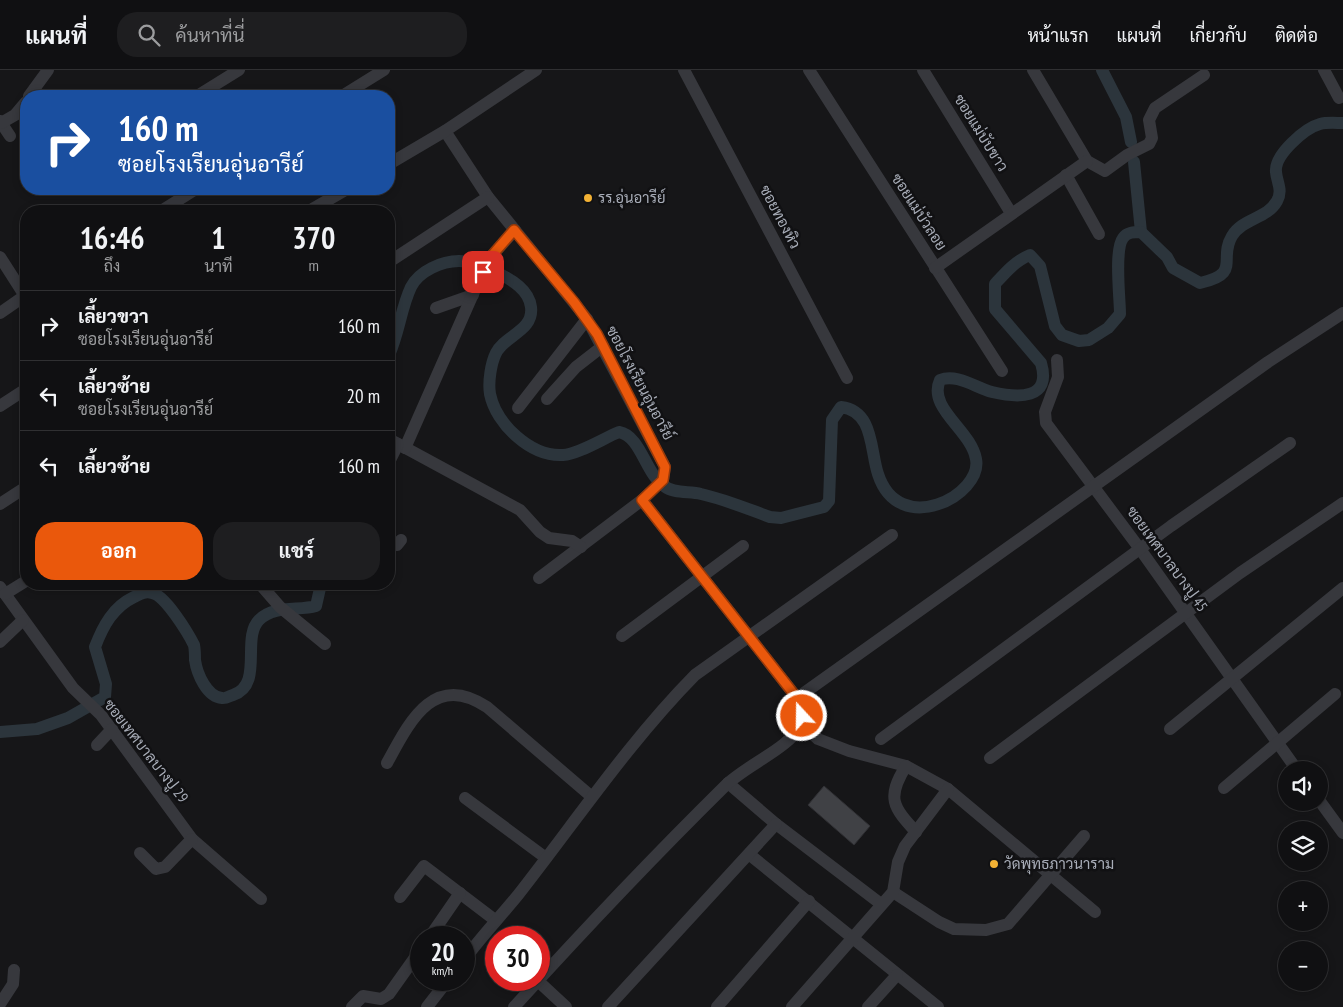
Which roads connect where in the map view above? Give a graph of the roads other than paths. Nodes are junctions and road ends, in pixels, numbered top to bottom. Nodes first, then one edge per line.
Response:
1 (48, 70) edge
2 (239, 70) edge
3 (384, 70) edge
4 (536, 70) edge
5 (684, 70) edge
6 (809, 70) edge
7 (923, 70) edge
8 (1033, 70) edge
9 (1324, 70) edge
10 (1204, 75) dead end
11 (34, 90) edge
12 (207, 90) edge
13 (352, 90) edge
14 (1339, 98) dead end
15 (20, 109) edge
16 (1, 122) edge
17 (444, 131) junction
18 (10, 136) dead end
19 (395, 160) edge
20 (1087, 161) junction
21 (1066, 175) junction
22 (186, 195) edge
23 (337, 195) edge
24 (488, 197) junction
25 (171, 205) edge
26 (319, 205) edge
27 (1011, 213) junction
28 (514, 230) junction
29 (1099, 234) dead end
30 (0, 257) edge
31 (395, 258) edge
32 (936, 268) junction
33 (20, 286) edge
34 (473, 295) junction
35 (20, 299) edge
36 (436, 308) dead end
37 (0, 312) edge
38 (1343, 313) edge
39 (587, 319) junction
40 (603, 346) junction
41 (1057, 360) dead end
42 (1002, 371) dead end
43 (847, 378) dead end
44 (20, 393) edge
45 (547, 399) dead end
46 (0, 406) edge
47 (518, 408) dead end
48 (1290, 442) dead end
49 (397, 444) edge
50 (1095, 487) junction
51 (20, 491) edge
52 (642, 500) junction
53 (1343, 503) edge
54 (0, 504) edge
55 (892, 535) dead end
56 (743, 546) dead end
57 (580, 547) junction
58 (1140, 549) junction
59 (703, 575) junction
60 (539, 578) dead end
61 (20, 584) edge
62 (1343, 588) edge
63 (266, 590) edge
64 (2, 591) edge
65 (1186, 614) junction
66 (23, 620) junction
67 (622, 636) dead end
68 (749, 636) junction
69 (0, 642) edge
70 (325, 644) dead end
71 (1232, 677) junction
72 (1335, 694) dead end
73 (797, 698) junction
74 (802, 724) junction
75 (1170, 728) dead end
76 (112, 729) junction
77 (881, 739) dead end
78 (1276, 742) junction
79 (97, 745) dead end
80 (990, 758) dead end
81 (1290, 761) edge
82 (387, 763) dead end
83 (906, 766) junction
84 (728, 783) junction
85 (1224, 788) dead end
86 (948, 790) junction
87 (592, 797) junction
88 (465, 798) dead end
89 (1327, 811) edge
90 (776, 824) junction
91 (916, 832) junction
92 (1343, 833) edge
93 (1084, 836) dead end
94 (192, 839) junction
95 (140, 853) dead end
96 (750, 855) junction
97 (546, 858) junction
98 (1051, 876) junction
99 (893, 892) junction
100 (460, 893) junction
101 (400, 897) dead end
102 (261, 899) dead end
103 (809, 901) junction
104 (881, 904) junction
105 (1094, 912) dead end
106 (495, 920) junction
107 (437, 926) edge
108 (854, 937) junction
109 (475, 946) edge
110 (410, 964) edge
111 (550, 967) edge
112 (14, 970) dead end
113 (897, 975) junction
114 (439, 991) edge
115 (529, 991) edge
116 (549, 991) edge
117 (0, 1004) edge
118 (352, 1007) edge
119 (427, 1007) edge
120 (514, 1007) edge
121 (566, 1007) edge
122 (608, 1007) edge
123 (717, 1007) edge
124 (792, 1007) edge
125 (868, 1007) edge
126 (938, 1007) edge

1 - 11 street
2 - 12 street
3 - 13 street
4 - 17 street
5 - 43 street, ซอยทองหิว
6 - 32 street, ซอยแม่บัวลอย
7 - 27 street, ซอยแม่บับขาว
8 - 20 street
9 - 14 street
10 - 20 street
15 - 16 street
16 - 18 street
17 - 19 street
17 - 24 street, ซอยโรงเรียนอุ่นอารีย์
20 - 21 street
21 - 27 street
21 - 29 street
22 - 25 street
23 - 26 street
24 - 28 street, ซอยโรงเรียนอุ่นอารีย์
24 - 31 street
27 - 32 street
28 - 34 street
28 - 39 street, ซอยโรงเรียนอุ่นอารีย์
30 - 33 street
32 - 42 street, ซอยแม่บัวลอย
34 - 36 street
34 - 49 street
35 - 37 street
38 - 50 street
39 - 40 street, ซอยโรงเรียนอุ่นอารีย์
39 - 47 street
40 - 45 street
40 - 52 street, ซอยโรงเรียนอุ่นอารีย์
41 - 50 street, ซอยเทศบาลบางปู 45
44 - 46 street
48 - 58 street
49 - 57 street
50 - 58 street, ซอยเทศบาลบางปู 45
50 - 73 street
51 - 54 street
52 - 57 street, ซอยโรงเรียนอุ่นอารีย์
52 - 59 street
53 - 65 street
55 - 68 street
56 - 59 street
57 - 60 street, ซอยโรงเรียนอุ่นอารีย์
58 - 65 street, ซอยเทศบาลบางปู 45
58 - 77 street
59 - 67 street
59 - 68 street
61 - 64 street
62 - 71 street
63 - 70 street
64 - 66 street, ซอยเทศบาลบางปู 29
65 - 71 street, ซอยเทศบาลบางปู 45
65 - 80 street
66 - 69 street
66 - 76 street, ซอยเทศบาลบางปู 29
68 - 73 street
68 - 87 street
71 - 75 street
71 - 78 street, ซอยเทศบาลบางปู 45
72 - 78 street
73 - 74 street
74 - 83 street
74 - 84 street
76 - 79 street
76 - 94 street, ซอยเทศบาลบางปู 29
78 - 81 street, ซอยเทศบาลบางปู 45
78 - 85 street
82 - 87 street
83 - 86 street
83 - 91 street
84 - 90 street
84 - 111 street
86 - 91 street
86 - 98 street
87 - 97 street
88 - 97 street
89 - 92 street
90 - 96 street
90 - 104 street
91 - 99 street
93 - 98 street
94 - 95 street
94 - 102 street, ซอยเทศบาลบางปู 29
96 - 103 street
96 - 122 street
97 - 106 street
98 - 99 street
98 - 105 street
99 - 104 street
100 - 101 street
100 - 106 street
100 - 107 street
103 - 108 street
103 - 123 street
104 - 108 street
106 - 109 street
108 - 113 street
108 - 124 street
110 - 118 street
112 - 117 street
113 - 125 street
113 - 126 street
114 - 119 street
115 - 120 street
116 - 121 street

